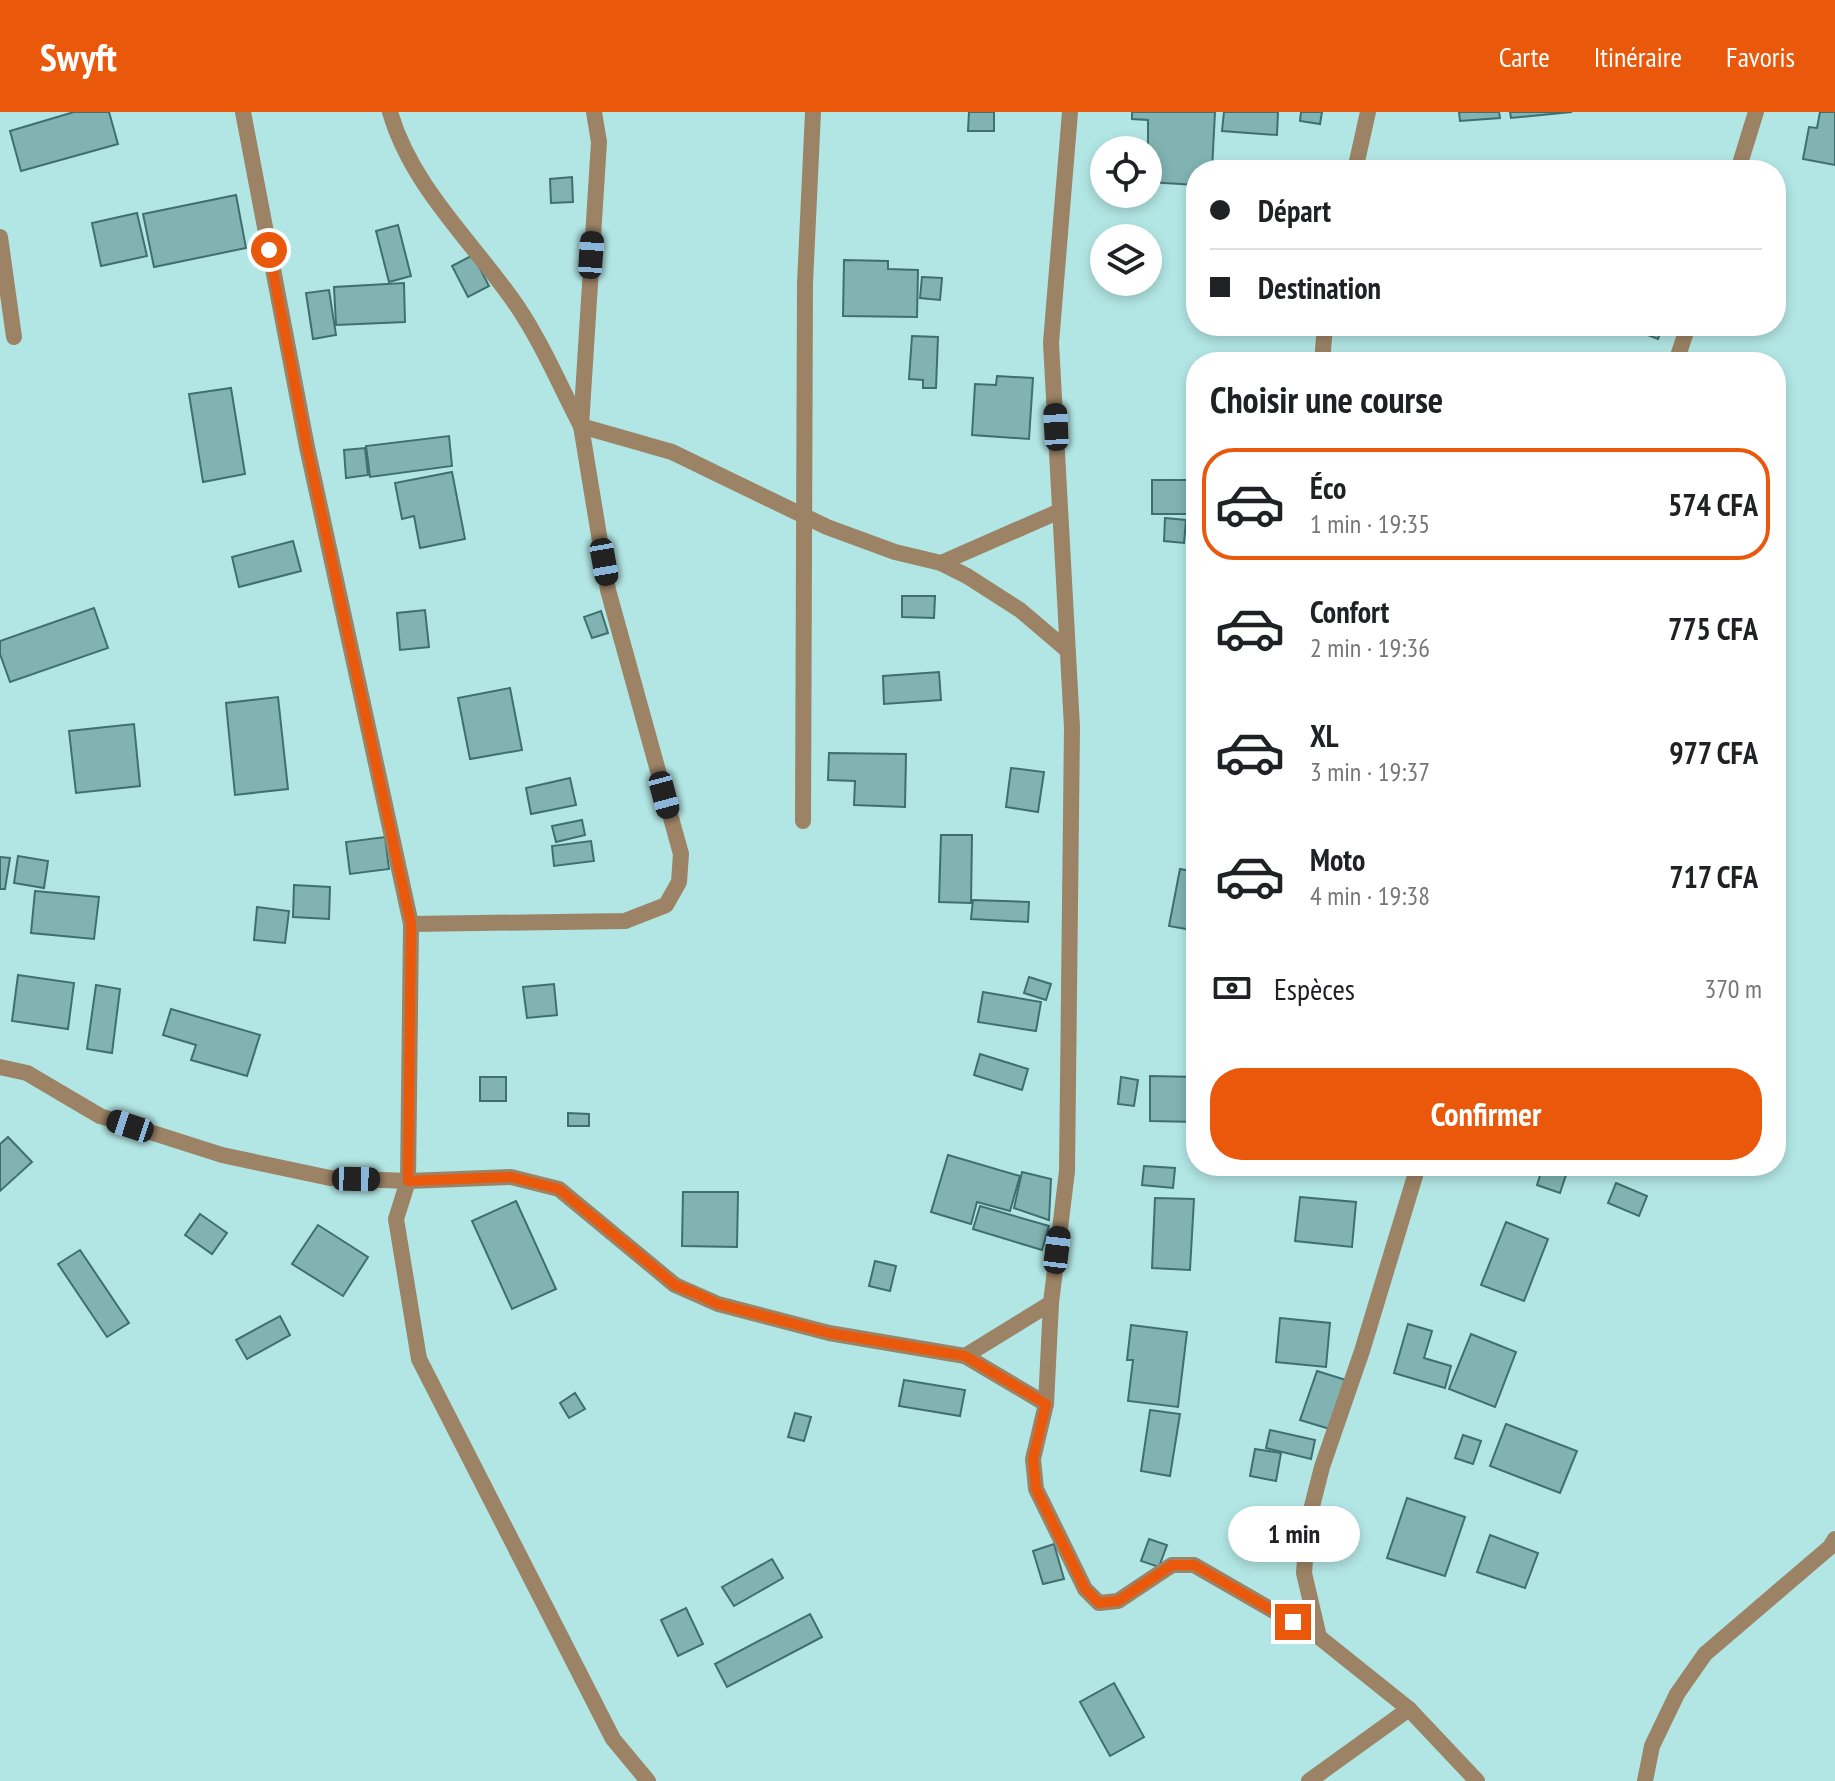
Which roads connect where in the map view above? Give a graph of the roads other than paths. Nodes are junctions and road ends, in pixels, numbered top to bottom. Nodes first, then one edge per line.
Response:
1 (243, 112) edge
2 (390, 112) edge
3 (594, 112) edge
4 (813, 112) edge
5 (1070, 112) edge
6 (1368, 112) edge
7 (1756, 112) edge
8 (1357, 160) edge
9 (1741, 160) edge
10 (0, 237) edge
11 (14, 337) dead end
12 (581, 426) junction
13 (1060, 511) junction
14 (803, 514) junction
15 (941, 563) junction
16 (1067, 650) junction
17 (803, 821) dead end
18 (411, 924) junction
19 (0, 1067) edge
20 (1415, 1176) edge
21 (408, 1181) junction
22 (1051, 1303) junction
23 (965, 1356) junction
24 (1046, 1404) junction
25 (1835, 1539) edge
26 (1319, 1637) junction
27 (1409, 1709) junction
28 (648, 1781) edge
29 (1309, 1781) edge
30 (1477, 1781) edge
31 (1645, 1781) edge

1 - 18 street
2 - 12 street
3 - 12 street
4 - 14 street
5 - 13 street
6 - 8 street
7 - 9 street
10 - 11 street
12 - 14 street
12 - 18 street
13 - 15 street
13 - 16 street
14 - 15 street
14 - 17 street
15 - 16 street
16 - 22 street
18 - 21 street
19 - 21 street
20 - 26 street
21 - 23 street
21 - 28 street
22 - 23 street
22 - 24 street
23 - 24 street
24 - 26 street
25 - 31 street
26 - 27 street
27 - 29 street
27 - 30 street

